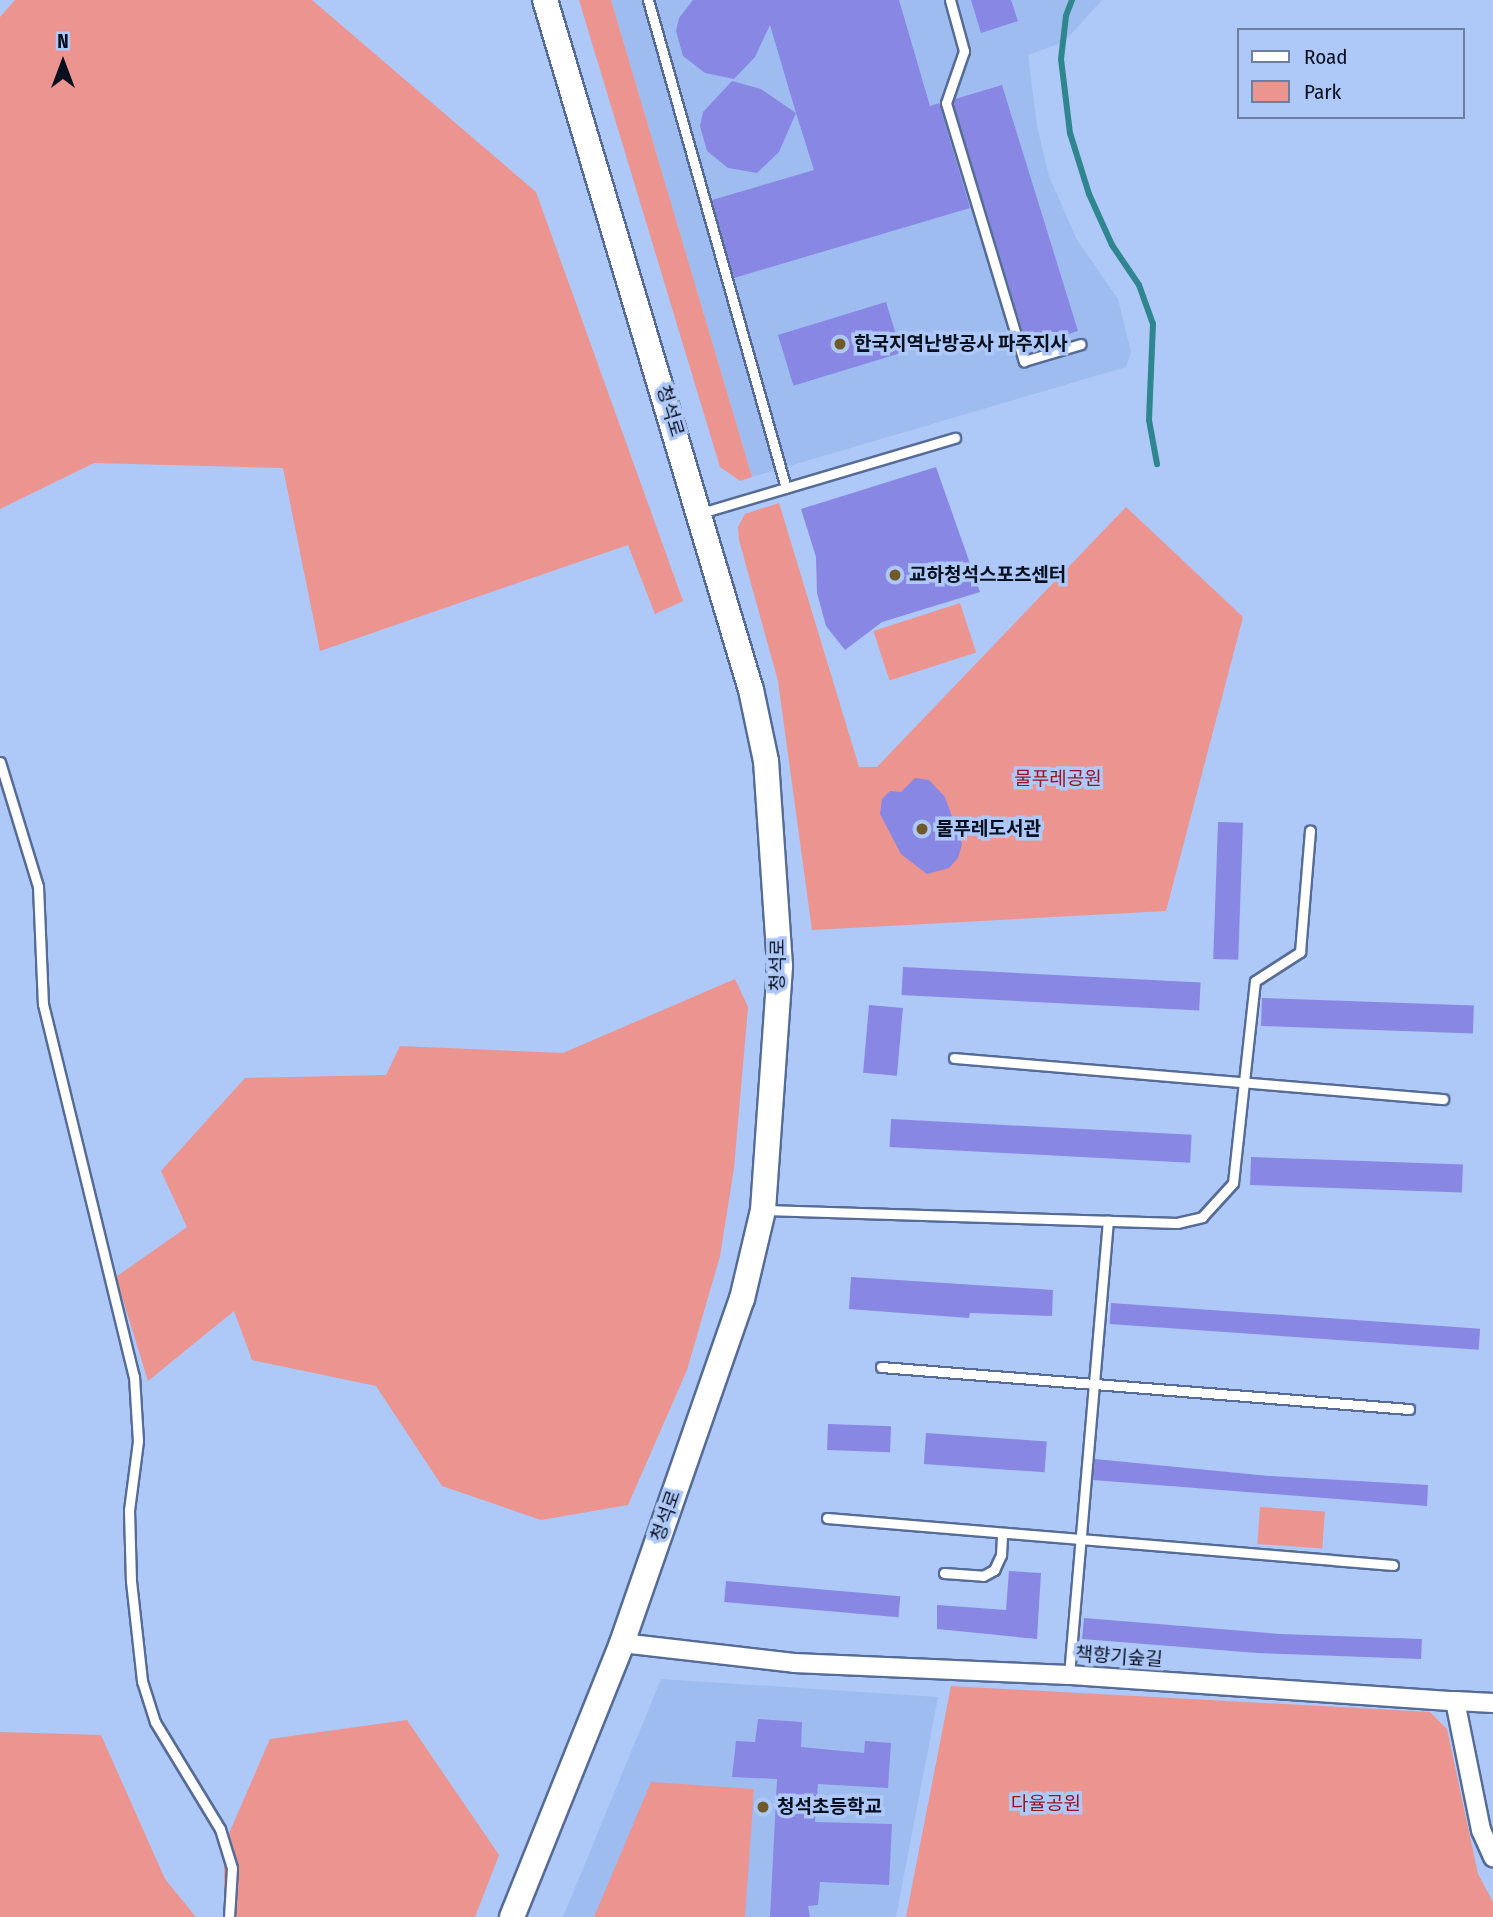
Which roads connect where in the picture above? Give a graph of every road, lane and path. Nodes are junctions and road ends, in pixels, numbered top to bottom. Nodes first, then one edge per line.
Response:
1 (545, 0) edge
2 (648, 0) edge
3 (950, 0) edge
4 (1081, 344) dead end
5 (955, 438) dead end
6 (786, 488) junction
7 (701, 513) junction
8 (0, 762) edge
9 (1310, 830) dead end
10 (954, 1058) dead end
11 (1244, 1083) junction
12 (1443, 1099) dead end
13 (763, 1210) junction
14 (1108, 1221) junction
15 (881, 1367) dead end
16 (1094, 1384) junction
17 (1409, 1409) dead end
18 (827, 1518) dead end
19 (1002, 1533) junction
20 (1081, 1539) junction
21 (1393, 1565) dead end
22 (944, 1573) dead end
23 (621, 1643) junction
24 (1069, 1675) junction
25 (1455, 1701) junction
26 (1493, 1703) edge
27 (1493, 1857) edge
28 (229, 1917) edge
29 (512, 1917) edge

1 - 7 main road, 청석로
2 - 6 lane
3 - 4 lane
5 - 6 lane
6 - 7 lane
7 - 13 main road, 청석로
8 - 28 lane
9 - 11 lane
10 - 11 lane
11 - 12 lane
11 - 14 lane
13 - 14 lane
13 - 23 main road, 청석로
14 - 16 lane
15 - 16 lane
16 - 17 lane
16 - 20 lane
18 - 19 lane
19 - 20 lane
19 - 22 lane
20 - 21 lane
20 - 24 lane
23 - 24 street, 책향기숲길
23 - 29 main road, 청석로
24 - 25 street, 책향기숲길
25 - 26 street, 책향기숲길
25 - 27 street

